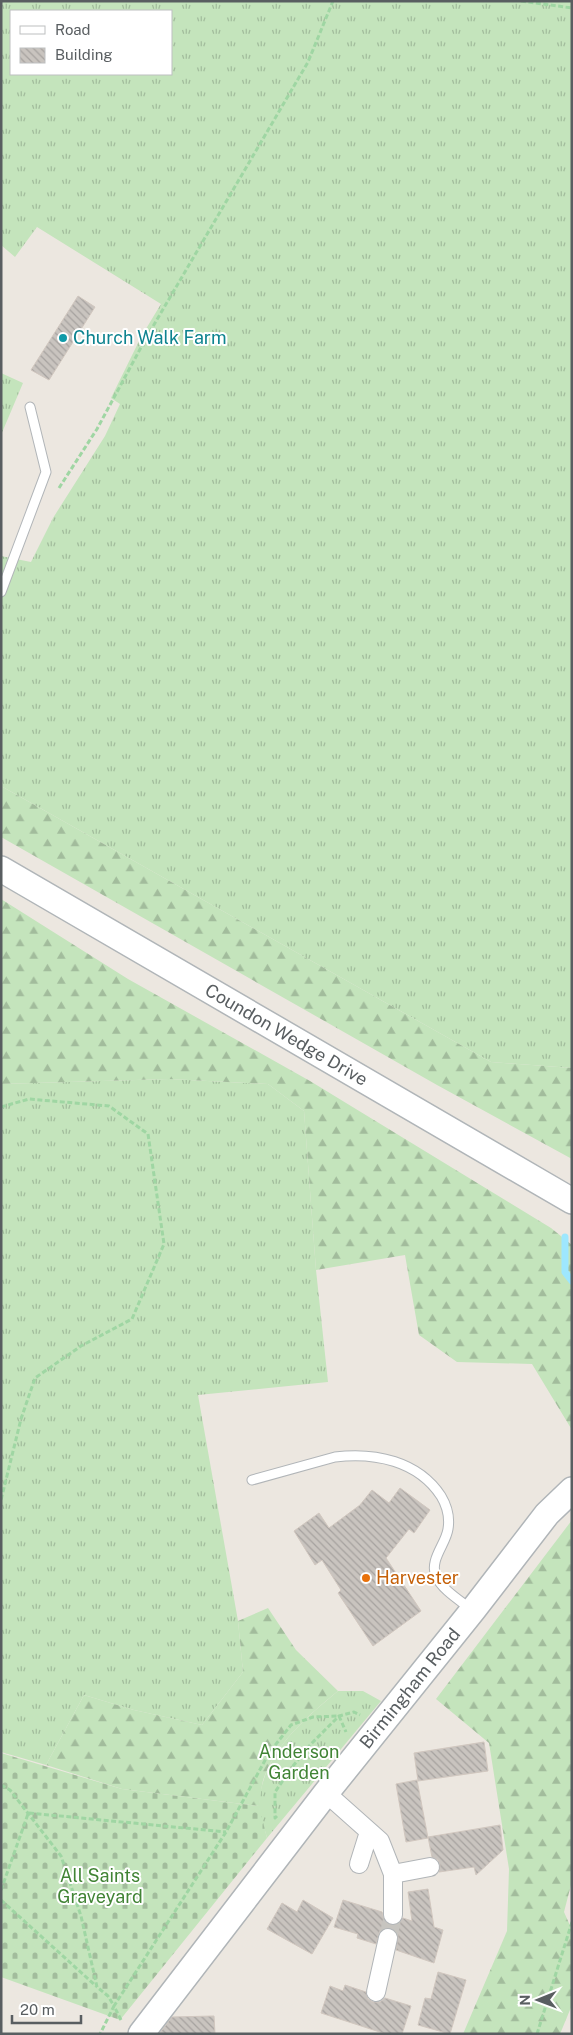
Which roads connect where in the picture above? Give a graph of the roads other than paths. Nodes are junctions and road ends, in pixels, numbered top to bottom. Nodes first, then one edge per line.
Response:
1 (30, 407) dead end
2 (1, 592) edge
3 (1, 869) edge
4 (572, 1201) edge
5 (252, 1480) dead end
6 (572, 1490) edge
7 (473, 1610) junction
8 (326, 1793) junction
9 (369, 1832) junction
10 (359, 1864) dead end
11 (430, 1867) dead end
12 (393, 1874) junction
13 (393, 1914) tunnel mouth
14 (388, 1938) tunnel mouth
15 (376, 1992) dead end
16 (141, 2034) edge

1 - 2 lane
3 - 4 street, Coundon Wedge Drive
5 - 7 lane
6 - 7 street, Birmingham Road
7 - 8 street, Birmingham Road
8 - 9 street
8 - 16 street, Birmingham Road
9 - 10 street
9 - 12 street
11 - 12 street
12 - 13 street
14 - 15 street

